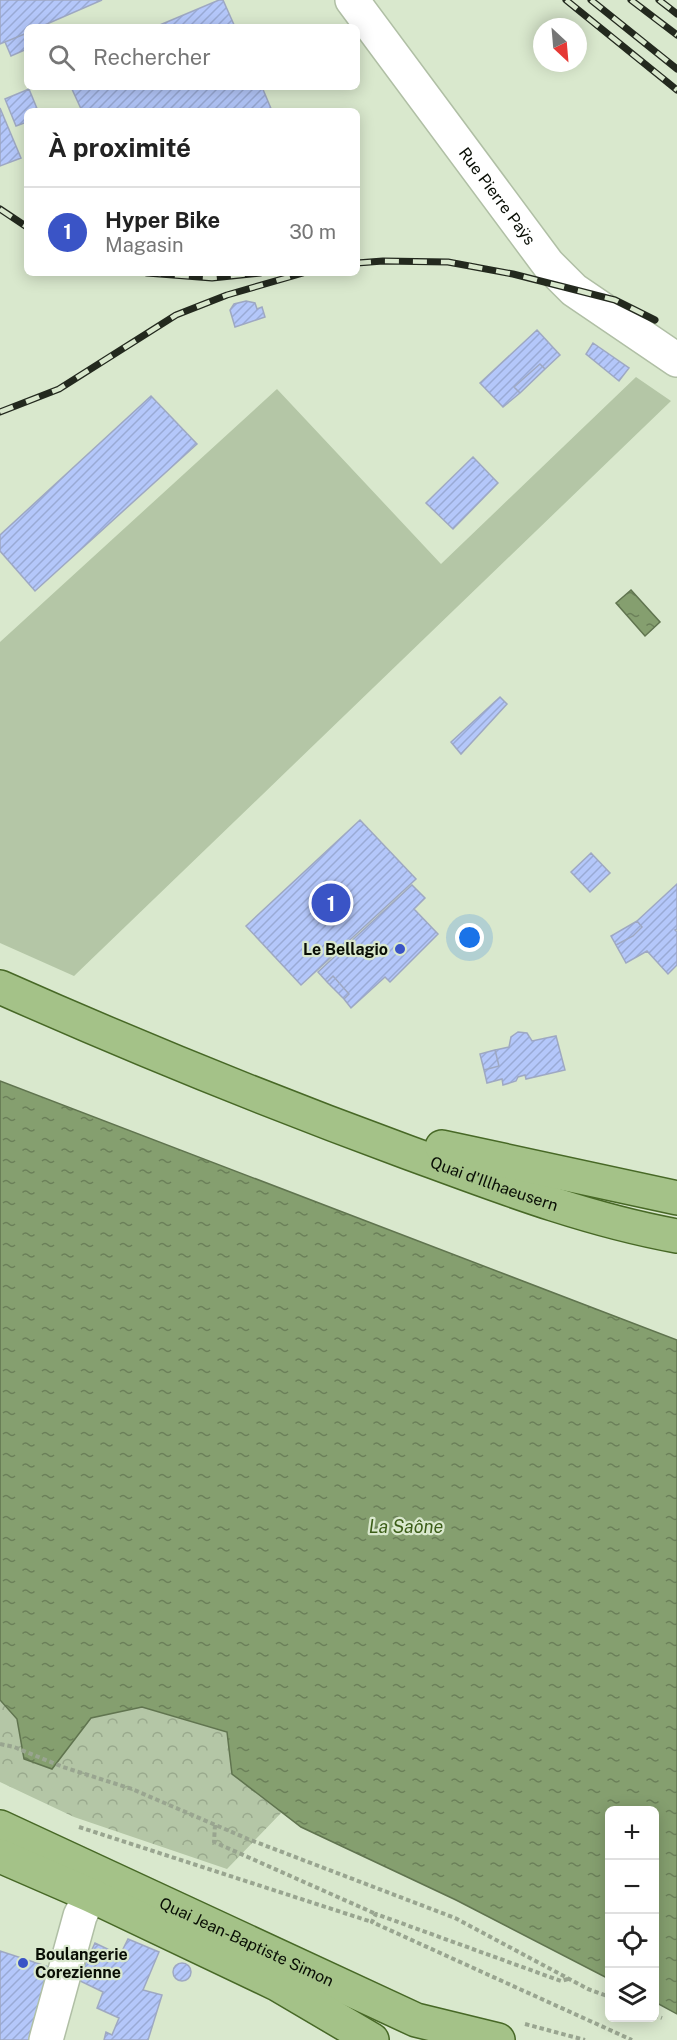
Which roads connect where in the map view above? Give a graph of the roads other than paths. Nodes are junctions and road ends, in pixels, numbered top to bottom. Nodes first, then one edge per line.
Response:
1 (352, 0) edge
2 (677, 360) edge
3 (0, 987) edge
4 (317, 1119) junction
5 (677, 1198) edge
6 (677, 1236) edge
7 (0, 1827) edge
8 (0, 1856) edge
9 (119, 1881) junction
10 (85, 1905) junction
11 (377, 2004) junction
12 (413, 2030) edge
13 (367, 2039) edge
14 (46, 2040) edge
15 (498, 2040) edge

1 - 2 street, Rue Pierre Paÿs
3 - 4 main road, Quai d'Illhaeusern
4 - 5 main road, Quai d'Illhaeusern
4 - 6 main road, Quai d'Illhaeusern
7 - 9 main road, Quai Jean-Baptiste Simon
8 - 10 main road, Quai Jean-Baptiste Simon
9 - 10 street
9 - 11 main road, Quai Jean-Baptiste Simon
10 - 13 main road, Quai Jean-Baptiste Simon
10 - 14 street
11 - 12 main road, Quai Jean-Baptiste Simon
11 - 13 main road
12 - 15 main road, Quai Jean-Baptiste Simon

